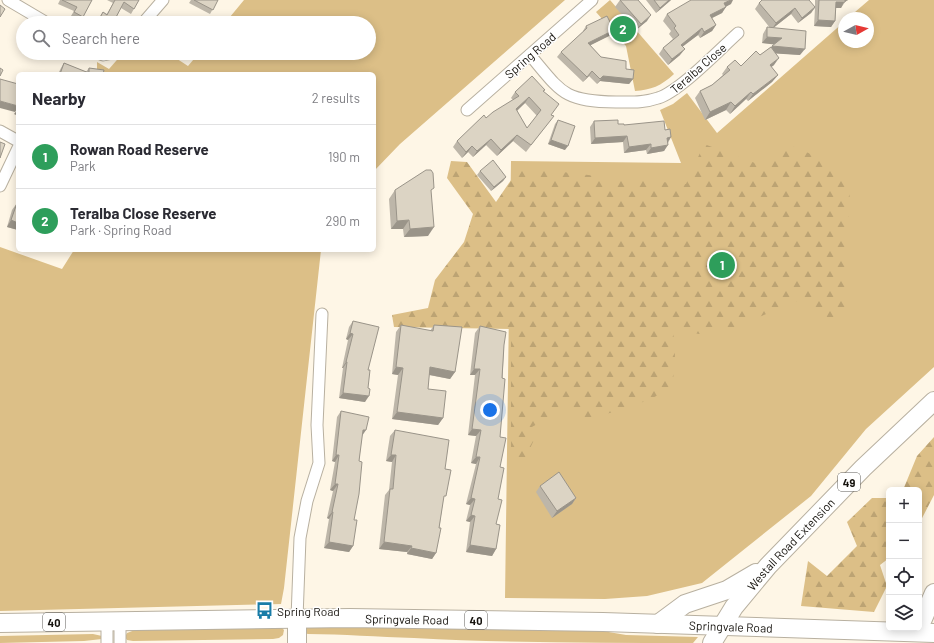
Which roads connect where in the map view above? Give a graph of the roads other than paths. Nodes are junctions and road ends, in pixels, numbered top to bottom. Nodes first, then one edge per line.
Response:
1 (8, 0) edge
2 (163, 0) edge
3 (592, 0) edge
4 (35, 16) edge
5 (149, 16) edge
6 (738, 33) dead end
7 (530, 55) junction
8 (467, 110) dead end
9 (0, 132) edge
10 (16, 140) edge
11 (16, 152) edge
12 (0, 186) edge
13 (322, 314) dead end
14 (934, 401) edge
15 (768, 566) junction
16 (934, 593) edge
17 (297, 618) junction
18 (114, 621) junction
19 (0, 623) edge
20 (658, 624) junction
21 (723, 626) junction
22 (920, 633) edge
23 (107, 643) edge
24 (120, 643) edge
25 (297, 643) edge
26 (712, 643) edge

1 - 4 street
2 - 5 street
3 - 7 street, Spring Road
6 - 7 street, Teralba Close
7 - 8 street, Spring Road
9 - 10 street
11 - 12 street
13 - 17 street
14 - 15 highway, Westall Road Extension / 49
15 - 20 highway
15 - 21 highway, Westall Road Extension / 49
16 - 22 highway
17 - 18 highway, Springvale Road / 40
17 - 20 highway, Springvale Road / 40
17 - 25 highway
18 - 19 highway, Springvale Road / 40
18 - 23 street
18 - 24 street
20 - 21 highway, Springvale Road / 40
21 - 22 highway, Springvale Road / 40
21 - 26 highway, 49

